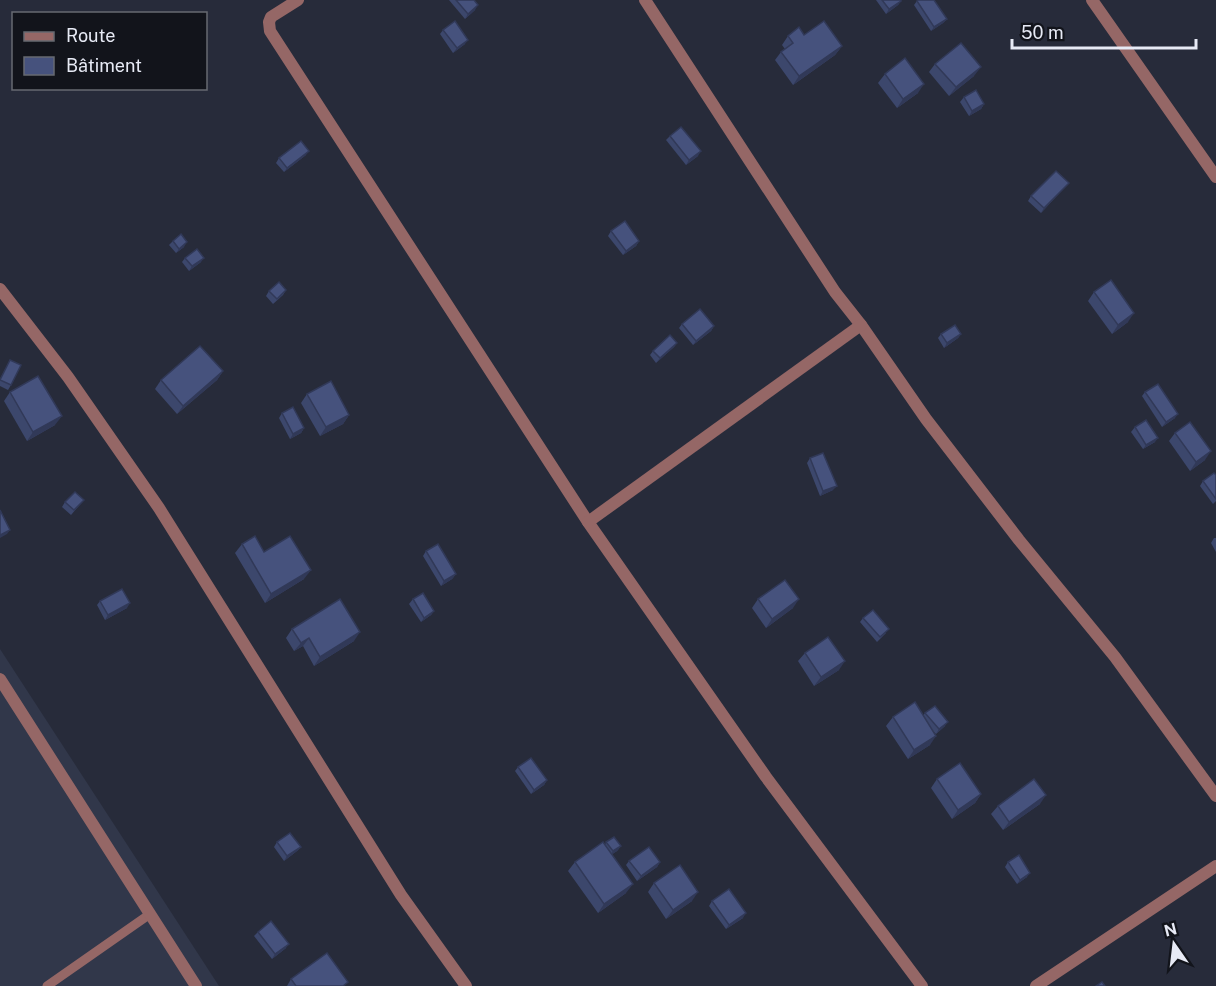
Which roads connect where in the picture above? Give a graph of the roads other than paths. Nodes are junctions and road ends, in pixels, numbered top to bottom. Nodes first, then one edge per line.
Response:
1 (298, 0) edge
2 (645, 0) edge
3 (1092, 0) edge
4 (1216, 177) edge
5 (0, 289) edge
6 (861, 325) junction
7 (588, 522) junction
8 (0, 679) edge
9 (1216, 796) edge
10 (1216, 866) edge
11 (150, 914) junction
12 (46, 986) edge
13 (196, 986) edge
14 (466, 986) edge
15 (922, 986) edge
16 (1036, 986) edge

1 - 7 street
2 - 6 street
3 - 4 street
5 - 14 street
6 - 7 street
6 - 9 street
7 - 15 street
8 - 11 street
10 - 16 street
11 - 12 lane
11 - 13 street

